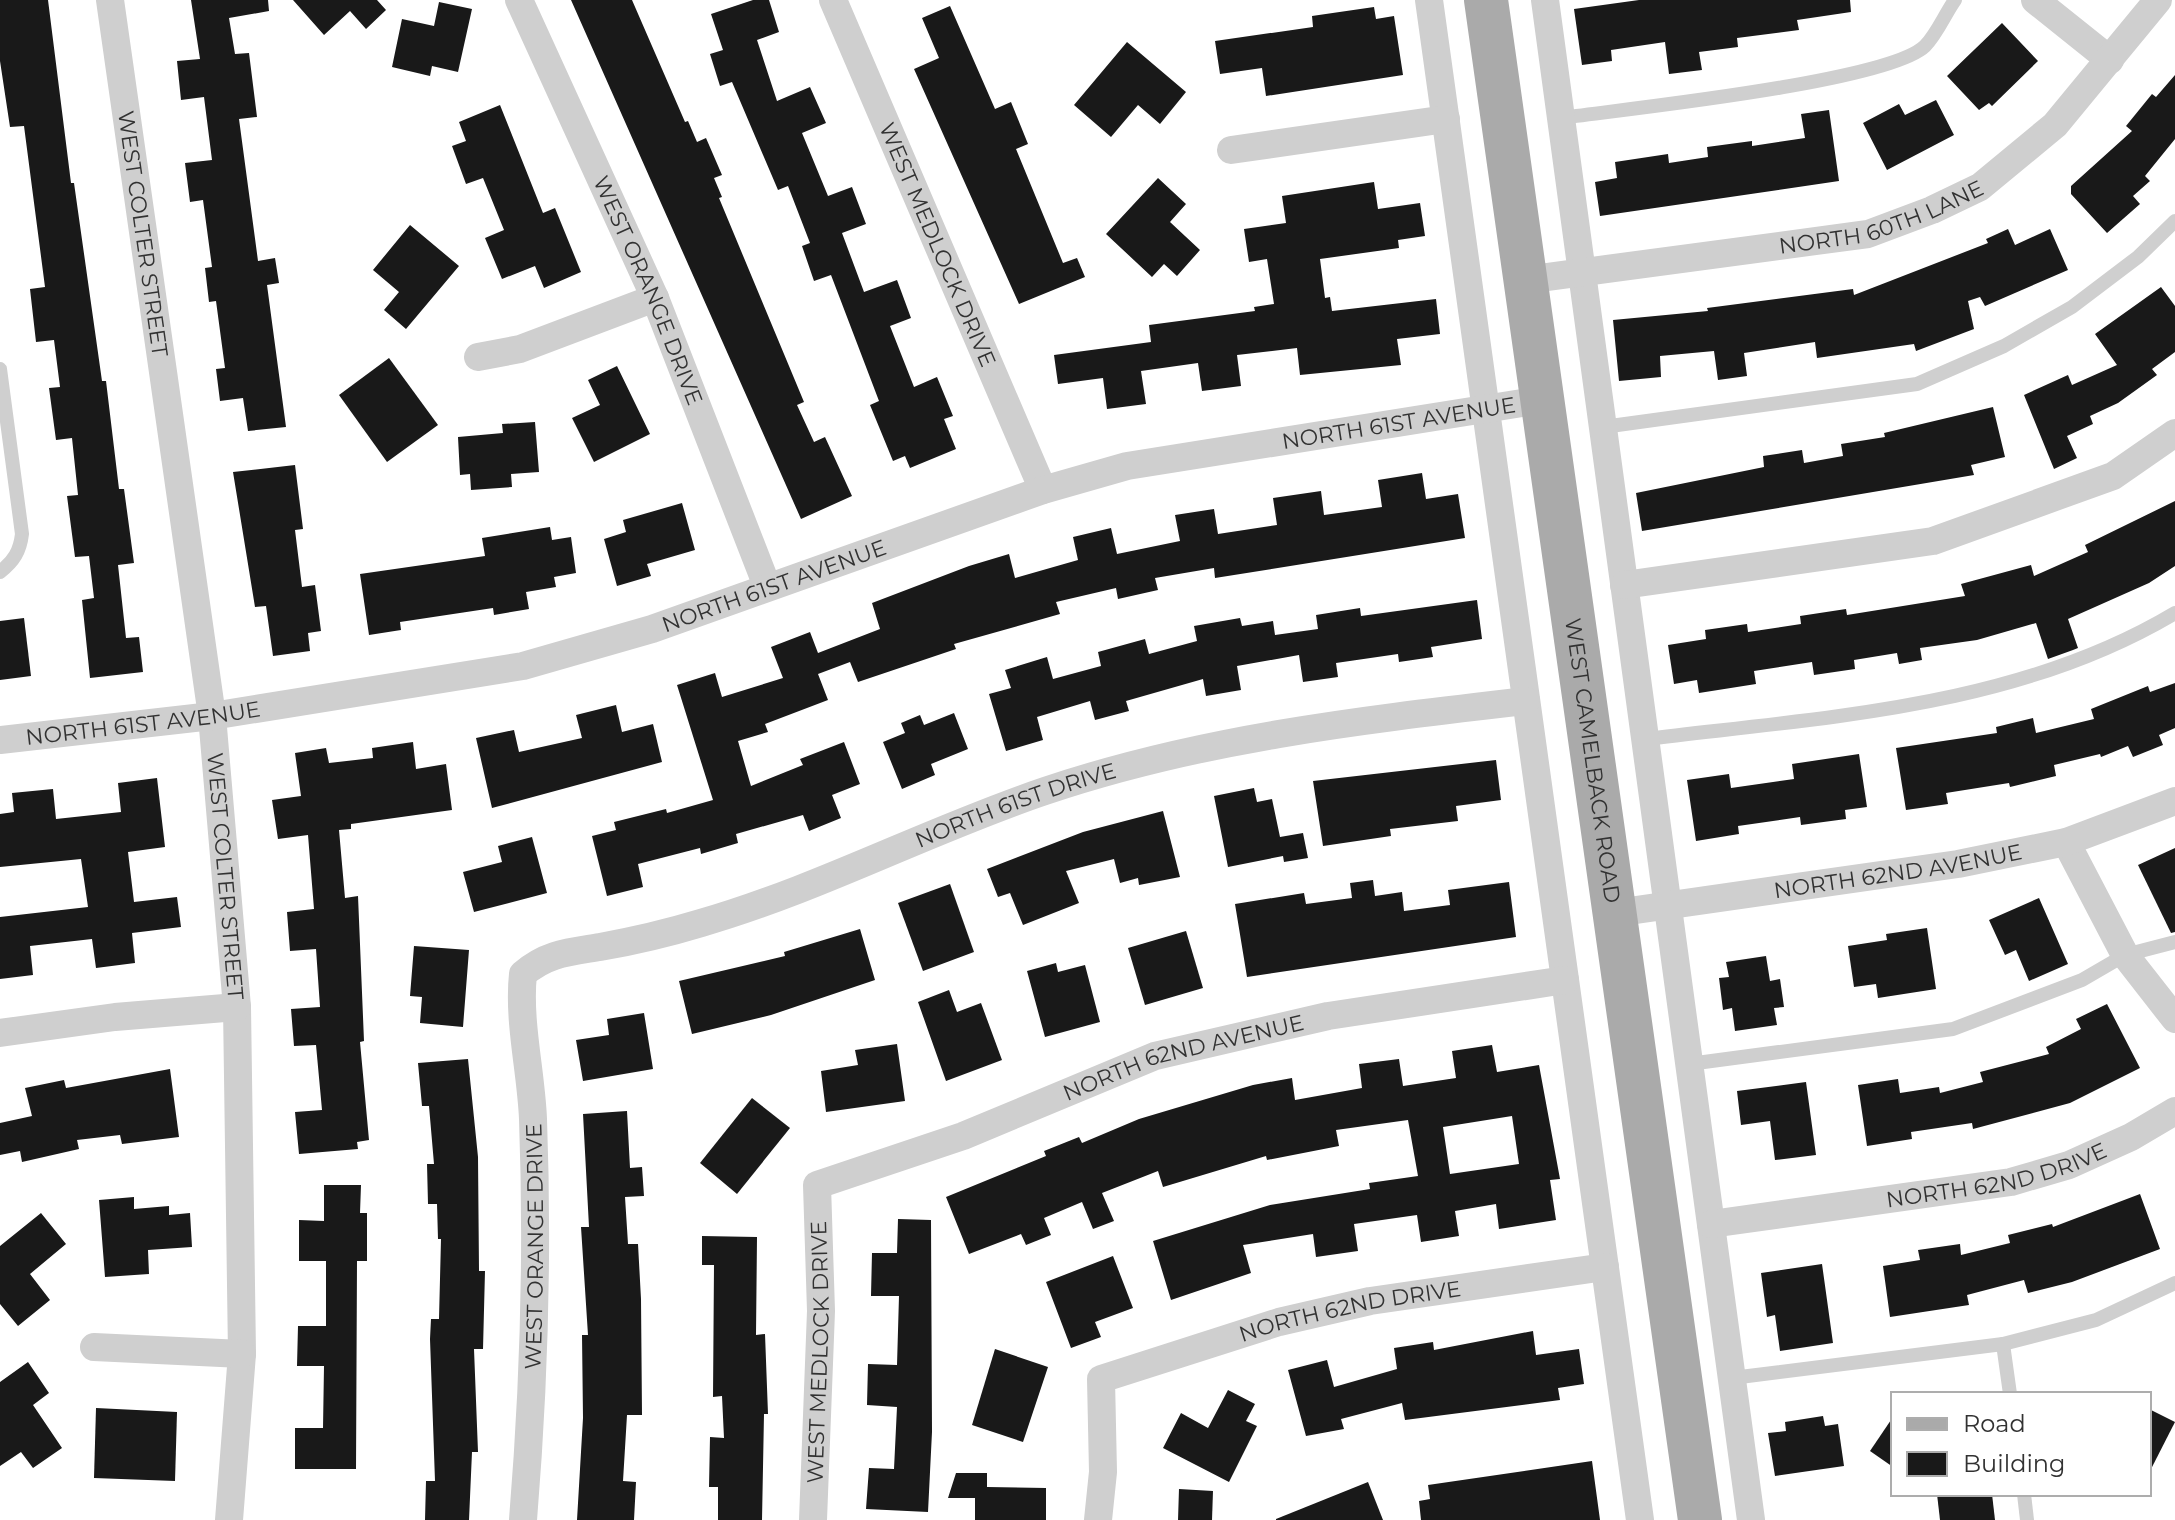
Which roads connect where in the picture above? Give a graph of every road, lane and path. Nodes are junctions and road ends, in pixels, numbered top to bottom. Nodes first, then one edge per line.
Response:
1 (110, 0) edge
2 (519, 0) edge
3 (833, 0) edge
4 (1429, 0) edge
5 (1486, 0) edge
6 (1545, 0) edge
7 (1955, 0) edge
8 (2035, 0) edge
9 (2158, 0) edge
10 (2110, 60) junction
11 (1561, 118) junction
12 (1446, 119) junction
13 (1231, 150) dead end
14 (2175, 221) edge
15 (1581, 270) junction
16 (1524, 280) junction
17 (655, 298) junction
18 (478, 357) dead end
19 (0, 369) edge
20 (1541, 400) junction
21 (1486, 408) junction
22 (1603, 427) junction
23 (2175, 433) edge
24 (1043, 490) junction
25 (0, 572) edge
26 (1624, 585) junction
27 (767, 586) junction
28 (2175, 613) edge
29 (1526, 701) junction
30 (212, 716) junction
31 (1645, 739) junction
32 (0, 740) edge
33 (2175, 801) edge
34 (2066, 842) junction
35 (1668, 907) junction
36 (1615, 913) junction
37 (2175, 942) edge
38 (2125, 955) junction
39 (523, 974) joint
40 (1565, 980) junction
41 (237, 1007) junction
42 (2175, 1019) edge
43 (0, 1033) edge
44 (1689, 1064) junction
45 (2175, 1111) edge
46 (817, 1185) joint
47 (1711, 1224) junction
48 (1605, 1267) junction
49 (2175, 1283) edge
50 (2003, 1344) junction
51 (94, 1347) dead end
52 (242, 1354) junction
53 (1732, 1378) junction
54 (2010, 1392) edge
55 (2024, 1496) edge
56 (229, 1520) edge
57 (523, 1520) edge
58 (813, 1520) edge
59 (1098, 1520) edge
60 (1640, 1520) edge
61 (1700, 1520) edge
62 (1751, 1520) edge
63 (2027, 1520) edge

1 - 30 street, WEST COLTER STREET
2 - 17 street, WEST ORANGE DRIVE
3 - 24 street, WEST MEDLOCK DRIVE
4 - 12 street
5 - 16 main road, WEST CAMELBACK ROAD
6 - 11 street
7 - 11 lane
8 - 10 street
9 - 10 street, NORTH 60TH LANE
10 - 15 street, NORTH 60TH LANE
11 - 15 street
12 - 13 street
12 - 21 street
14 - 22 lane
15 - 16 street, NORTH 60TH LANE
15 - 22 street
16 - 20 main road, WEST CAMELBACK ROAD
17 - 18 street
17 - 27 street, WEST ORANGE DRIVE
19 - 25 lane
20 - 21 street, NORTH 61ST AVENUE
20 - 36 main road, WEST CAMELBACK ROAD
21 - 24 street, NORTH 61ST AVENUE
21 - 29 street
22 - 26 street
23 - 26 street
24 - 27 street, NORTH 61ST AVENUE
26 - 31 street
27 - 30 street, NORTH 61ST AVENUE
28 - 31 lane
29 - 39 street, NORTH 61ST DRIVE
29 - 40 street
30 - 32 street, NORTH 61ST AVENUE
30 - 41 street, WEST COLTER STREET
31 - 35 street
33 - 34 street, NORTH 62ND AVENUE
34 - 35 street, NORTH 62ND AVENUE
34 - 38 street
35 - 36 street, NORTH 62ND AVENUE
35 - 44 street
36 - 61 main road, WEST CAMELBACK ROAD
37 - 38 lane
38 - 42 street
38 - 44 lane
39 - 57 street, WEST ORANGE DRIVE
40 - 46 street, NORTH 62ND AVENUE
40 - 48 street
41 - 43 street
41 - 52 street, WEST COLTER STREET
44 - 47 street
45 - 47 street, NORTH 62ND DRIVE
46 - 58 street, WEST MEDLOCK DRIVE
47 - 53 street
48 - 59 street, NORTH 62ND DRIVE
48 - 60 street
49 - 50 lane
50 - 53 lane
50 - 54 lane
51 - 52 street
52 - 56 street, WEST COLTER STREET
53 - 62 street
55 - 63 lane

